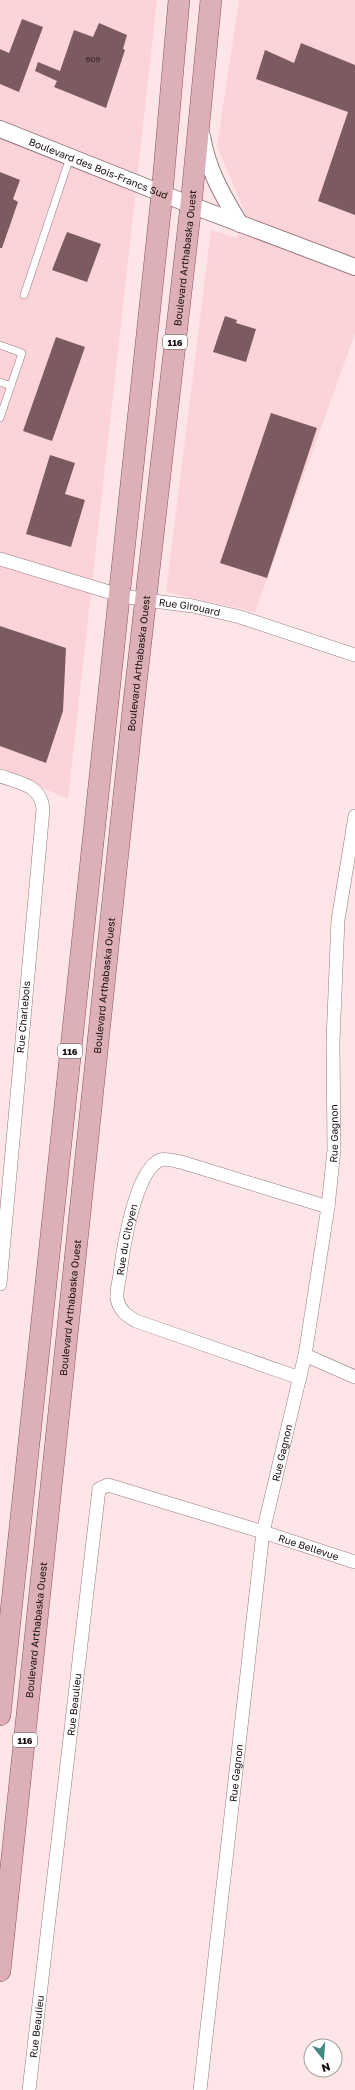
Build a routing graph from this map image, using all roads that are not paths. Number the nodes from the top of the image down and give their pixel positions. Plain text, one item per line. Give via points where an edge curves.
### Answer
1 (179, 0) edge
2 (211, 0) edge
3 (199, 119) junction
4 (0, 129) edge
5 (70, 157) junction
6 (162, 194) junction
7 (191, 205) junction
8 (240, 224) junction
9 (355, 267) edge
10 (24, 295) dead end
11 (0, 345) edge
12 (0, 382) edge
13 (11, 386) junction
14 (0, 418) edge
15 (0, 559) edge
16 (119, 595) junction
17 (146, 600) junction
18 (355, 655) edge
19 (0, 776) edge
20 (355, 816) edge
21 (353, 830) edge
22 (5, 1149) edge
23 (328, 1207) junction
24 (0, 1284) edge
25 (305, 1355) junction
26 (355, 1377) edge
27 (300, 1378) junction
28 (263, 1532) junction
29 (355, 1562) edge
30 (0, 1715) edge
31 (0, 1971) edge
32 (29, 2090) edge
33 (200, 2090) edge

1 - 6 main road, 116
2 - 3 main road, Boulevard Arthabaska Ouest / 116
3 - 7 main road, Boulevard Arthabaska Ouest / 116
3 - 8 street via 209,166
4 - 5 street, Boulevard des Bois-Francs Sud
5 - 6 street, Boulevard des Bois-Francs Sud
5 - 10 lane
6 - 7 street, Boulevard des Bois-Francs Sud
6 - 16 main road, 116
7 - 8 street, Boulevard des Bois-Francs Sud
7 - 17 main road, Boulevard Arthabaska Ouest / 116
8 - 9 street, Boulevard des Bois-Francs Sud
11 - 13 lane via 22,353
12 - 13 lane
13 - 14 lane
15 - 16 street, Rue Girouard
16 - 17 street, Rue Girouard
16 - 30 main road, 116
17 - 18 street, Rue Girouard via 240,616
17 - 31 main road, Boulevard Arthabaska Ouest / 116
19 - 22 street, Rue Charlebois via 37,791 43,809
20 - 21 street, Rue Gagnon
21 - 23 street, Rue Gagnon via 338,920 333,1042 334,1150
22 - 24 street, Rue Charlebois
23 - 25 street, Rue Gagnon
23 - 27 street, Rue du Citoyen via 181,1162 160,1160 151,1168 144,1180 125,1234 117,1298 122,1312 136,1321
25 - 26 street
25 - 27 street, Rue Gagnon
27 - 28 street, Rue Gagnon
28 - 29 street, Rue Bellevue
28 - 32 street, Rue Beaulieu via 108,1485 99,1489
28 - 33 street, Rue Gagnon

